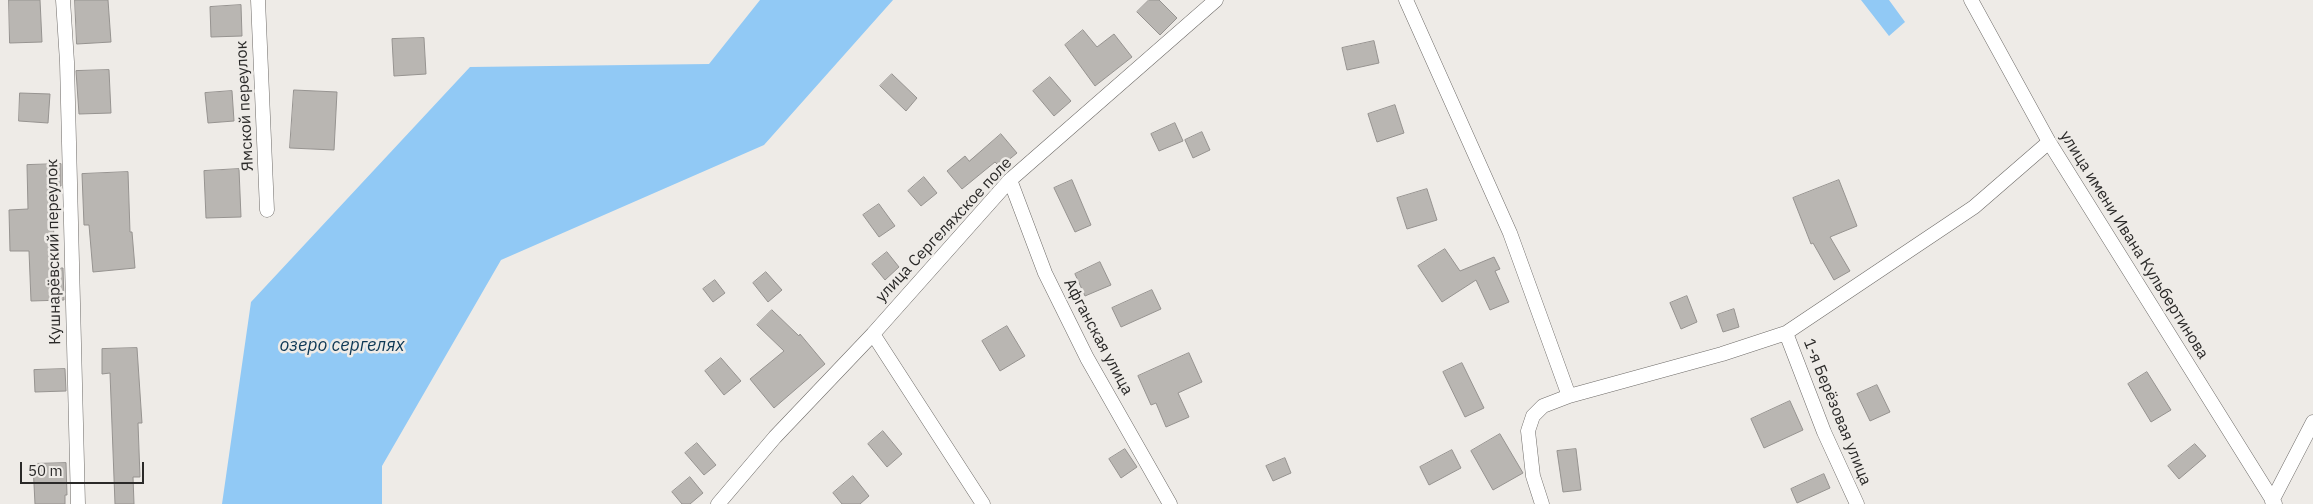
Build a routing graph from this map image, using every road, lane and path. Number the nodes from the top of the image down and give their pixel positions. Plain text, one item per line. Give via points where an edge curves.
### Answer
1 (64, 0) edge
2 (258, 0) edge
3 (1216, 0) edge
4 (1406, 0) edge
5 (1971, 0) edge
6 (2049, 142) junction
7 (1010, 180) junction
8 (267, 210) dead end
9 (1786, 332) junction
10 (873, 334) junction
11 (1569, 396) junction
12 (2313, 422) edge
13 (2274, 502) edge
14 (78, 504) edge
15 (718, 504) edge
16 (983, 504) edge
17 (1170, 504) edge
18 (1542, 504) edge
19 (1857, 504) edge

1 - 14 street, Кушнарёвский переулок
2 - 8 street, Ямской переулок
3 - 7 street, улица Сергеляхское поле
4 - 11 street via 1510,233
5 - 6 street, улица имени Ивана Кульбертинова
6 - 9 street via 1974,207
6 - 13 street, улица имени Ивана Кульбертинова
7 - 10 street, улица Сергеляхское поле
7 - 17 street, Афганская улица via 1050,282 1087,358
9 - 11 street via 1722,354
9 - 19 street, 1-я Берёзовая улица via 1824,432
10 - 15 street, улица Сергеляхское поле via 775,437
10 - 16 street
11 - 18 street via 1543,406 1533,416 1528,431 1533,476
12 - 13 street

